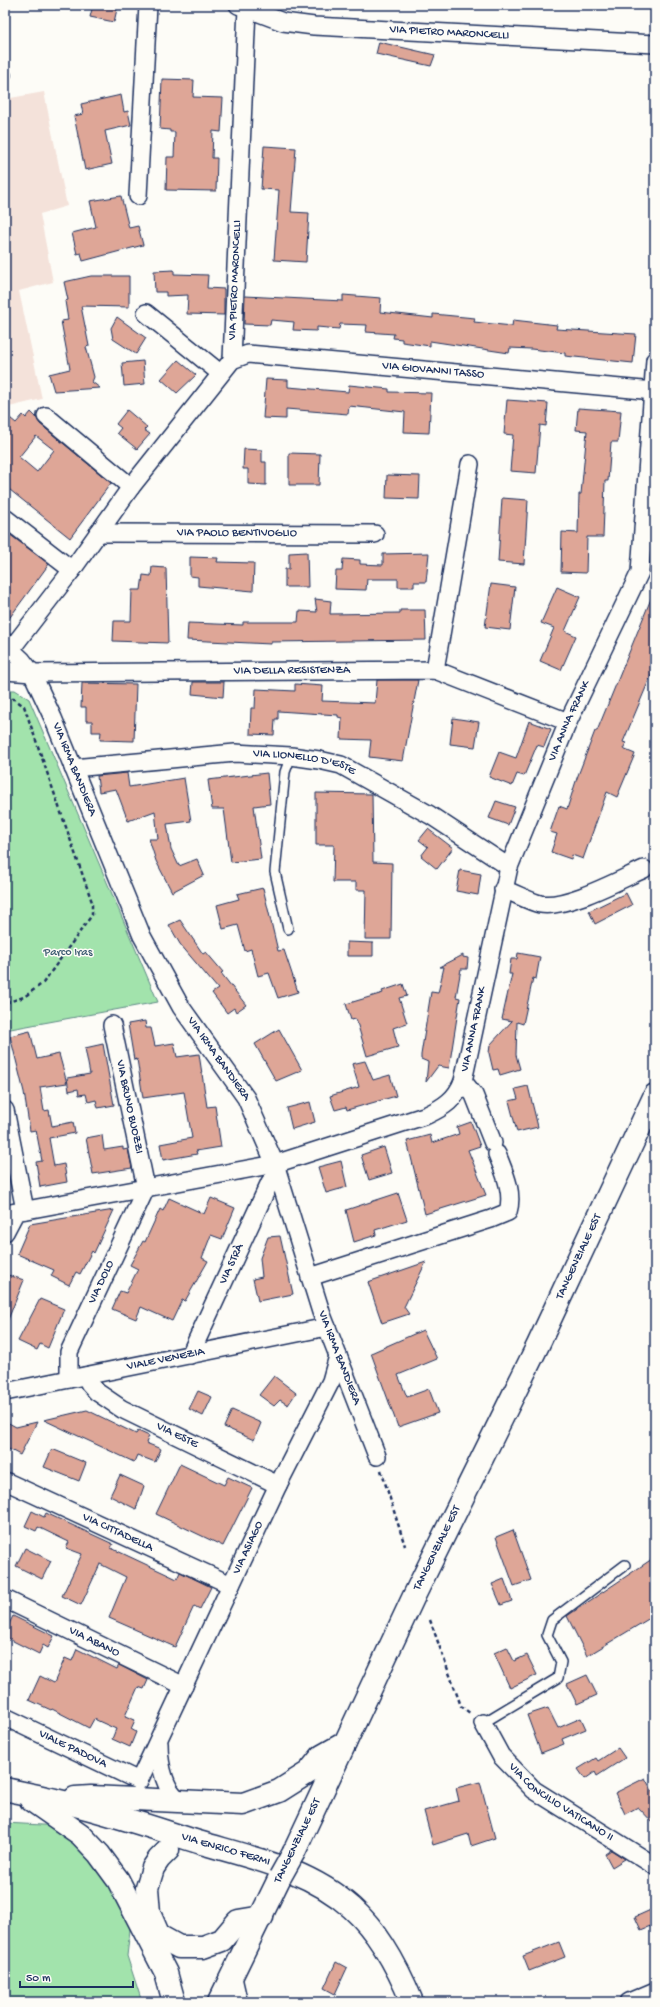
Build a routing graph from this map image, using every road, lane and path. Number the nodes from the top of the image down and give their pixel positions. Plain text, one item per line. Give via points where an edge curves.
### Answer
1 (148, 5) edge
2 (243, 7) edge
3 (655, 44) edge
4 (138, 196) dead end
5 (146, 313) dead end
6 (232, 360) junction
7 (655, 360) edge
8 (220, 373) junction
9 (654, 391) junction
10 (46, 416) dead end
11 (470, 464) dead end
12 (131, 487) junction
13 (5, 518) edge
14 (98, 533) junction
15 (376, 534) dead end
16 (72, 570) junction
17 (7, 650) edge
18 (435, 670) junction
19 (5, 671) edge
20 (32, 673) junction
21 (5, 698) edge
22 (568, 722) junction
23 (291, 756) junction
24 (73, 768) junction
25 (509, 867) junction
26 (644, 869) dead end
27 (503, 889) junction
28 (288, 929) dead end
29 (5, 1003) edge
30 (112, 1025) dead end
31 (463, 1081) junction
32 (655, 1095) edge
33 (5, 1110) edge
34 (276, 1170) junction
35 (146, 1188) junction
36 (15, 1212) edge
37 (5, 1232) edge
38 (310, 1276) junction
39 (327, 1327) junction
40 (190, 1355) junction
41 (338, 1356) junction
42 (86, 1376) junction
43 (69, 1379) junction
44 (5, 1392) edge
45 (377, 1456) joint
46 (5, 1481) edge
47 (278, 1485) junction
48 (405, 1546) dead end
49 (625, 1565) dead end
50 (231, 1585) junction
51 (5, 1599) edge
52 (430, 1620) dead end
53 (184, 1686) junction
54 (5, 1717) edge
55 (483, 1723) junction
56 (159, 1740) junction
57 (345, 1743) junction
58 (140, 1781) joint
59 (12, 1791) edge
60 (56, 1800) junction
61 (188, 1802) junction
62 (196, 1841) junction
63 (168, 1850) junction
64 (655, 1866) edge
65 (262, 1917) junction
66 (138, 1919) junction
67 (231, 1980) junction
68 (655, 1991) edge
69 (174, 2002) edge
70 (219, 2002) edge
71 (236, 2002) edge
72 (412, 2002) edge
73 (629, 2002) edge

1 - 4 street
2 - 3 street, VIA PIETRO MARONCELLI via 283,22 314,26
2 - 6 street, VIA PIETRO MARONCELLI
5 - 8 street
6 - 8 street
6 - 9 street, VIA GIOVANNI TASSO via 248,354
7 - 9 street, VIA ANNA FRANK
8 - 12 street
9 - 22 street, VIA ANNA FRANK via 640,572
10 - 12 street
11 - 18 street
12 - 14 street
13 - 16 street
14 - 15 street, VIA PAOLO BENTIVOGLIO
14 - 16 street
16 - 17 street
17 - 20 street, VIA IRMA BANDIERA
18 - 20 street, VIA DELLA RESISTENZA
18 - 22 street, VIA DELLA RESISTENZA
19 - 20 street, VIA DELLA RESISTENZA
20 - 24 street, VIA IRMA BANDIERA
21 - 29 path via 14,699 24,706 92,902 92,915 43,983 24,997
22 - 25 street, VIA ANNA FRANK
23 - 24 street, VIA LIONELLO D'ESTE via 235,753
23 - 25 street, VIA LIONELLO D'ESTE via 341,765 430,815
23 - 28 lane via 285,772 274,872
24 - 34 street, VIA IRMA BANDIERA via 142,936 181,1007 246,1098
25 - 27 street, VIA ANNA FRANK
26 - 27 street via 576,899 560,903 541,904
27 - 31 street, VIA ANNA FRANK
30 - 35 street, VIA BRUNO BUOZZI
31 - 34 street, VIA ANNA FRANK via 459,1091 442,1108
31 - 38 street, VIA ANNA FRANK via 474,1095 508,1183 508,1212
32 - 57 street, TANGENZIALE EST via 538,1345 414,1596
33 - 36 street
34 - 35 street
34 - 38 street, VIA IRMA BANDIERA
34 - 40 street, VIA STRÀ
35 - 36 street
35 - 43 street, VIA DOLO via 69,1352
36 - 37 street
38 - 39 street, VIA IRMA BANDIERA
39 - 40 street, VIALE VENEZIA
39 - 41 street, VIA IRMA BANDIERA
40 - 42 street, VIALE VENEZIA
41 - 45 street, VIA IRMA BANDIERA
41 - 47 street, VIA ASIAGO via 330,1381
42 - 43 street, VIALE VENEZIA
42 - 47 street, VIA ESTE via 97,1392 122,1409
43 - 44 street, VIALE VENEZIA
45 - 48 path
46 - 50 street, VIA CITTADELLA
47 - 50 street, VIA ASIAGO
49 - 55 lane via 552,1620 547,1635 561,1662 558,1678
50 - 53 street, VIA ASIAGO
51 - 53 street, VIA ABANO
52 - 55 path via 461,1706
53 - 56 street, VIA ASIAGO
54 - 58 street, VIALE PADOVA
55 - 64 street, VIA CONCILIO VATICANO II via 501,1756 534,1790
56 - 58 street, VIA ASIAGO
56 - 61 street, VIA ASIAGO via 159,1762 164,1778 182,1801
57 - 61 street via 322,1756 309,1772 279,1791 243,1804
57 - 65 street, TANGENZIALE EST, bridge
59 - 60 street, VIA ENRICO FERMI
59 - 66 street via 54,1814 80,1834 118,1880
60 - 61 street via 91,1797
60 - 62 street, VIA ENRICO FERMI
62 - 63 street
62 - 72 street, VIA ENRICO FERMI via 280,1866 329,1890 352,1908 373,1931 388,1954
63 - 65 street via 153,1868 147,1888 149,1913 159,1936 179,1947 203,1947 222,1940 238,1921
63 - 66 street via 147,1869 140,1881 136,1898
65 - 67 street, TANGENZIALE EST
66 - 69 street via 166,1973
67 - 70 street, TANGENZIALE EST
67 - 71 street
68 - 73 street

